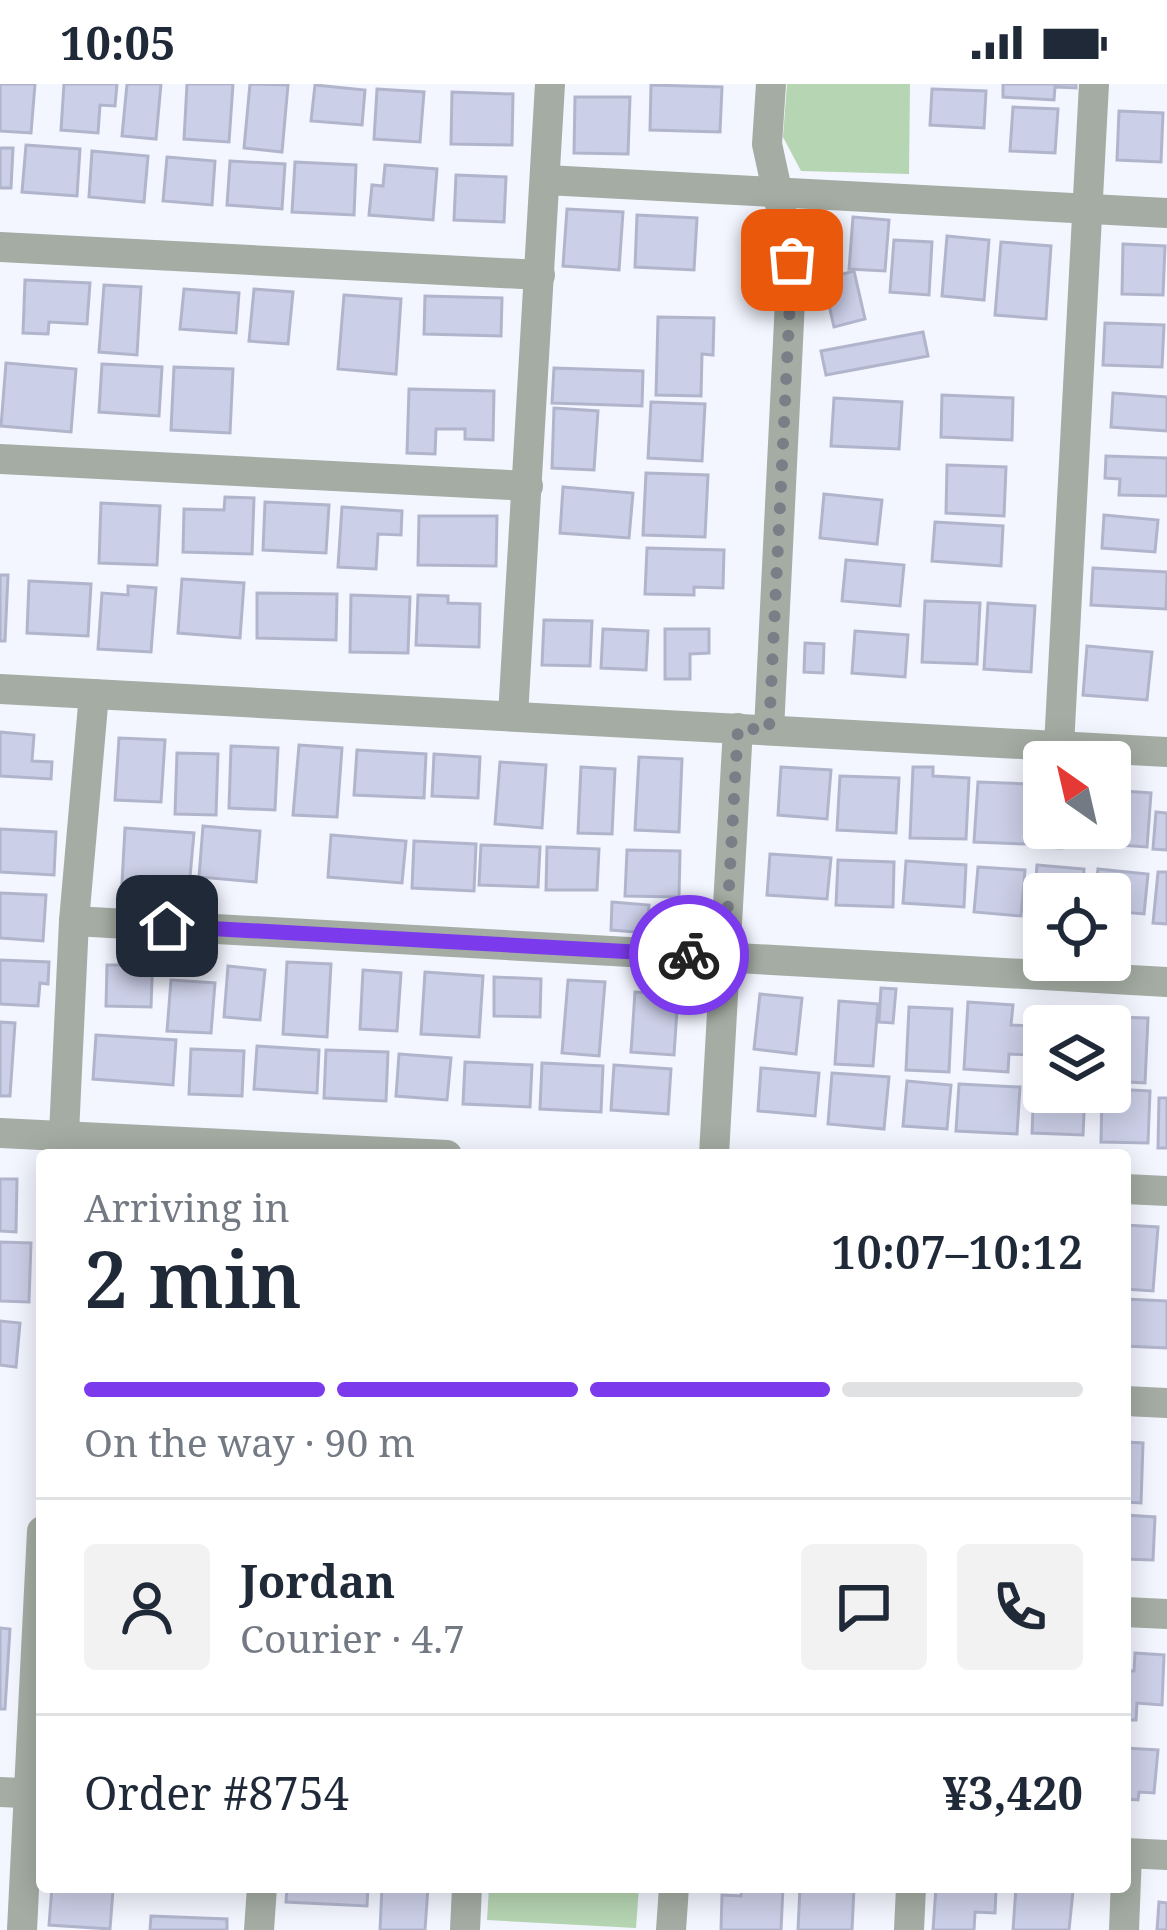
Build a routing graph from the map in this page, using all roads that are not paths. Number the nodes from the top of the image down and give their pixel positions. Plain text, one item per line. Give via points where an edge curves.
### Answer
1 (550, 84) edge
2 (771, 84) edge
3 (1094, 84) edge
4 (546, 181) junction
5 (778, 191) junction
6 (1086, 208) junction
7 (1167, 213) edge
8 (0, 247) edge
9 (540, 275) junction
10 (0, 459) edge
11 (528, 485) junction
12 (0, 688) edge
13 (94, 694) junction
14 (513, 716) junction
15 (753, 729) junction
16 (1059, 741) edge
17 (1023, 744) edge
18 (1131, 750) edge
19 (1167, 752) edge
20 (74, 921) junction
21 (725, 957) junction
22 (1167, 982) edge
23 (0, 1133) edge
24 (63, 1145) edge
25 (217, 1149) edge
26 (714, 1149) edge
27 (1131, 1189) edge
28 (1167, 1191) edge
29 (1131, 1401) edge
30 (1167, 1403) edge
31 (1131, 1612) edge
32 (1167, 1614) edge
33 (0, 1792) edge
34 (36, 1794) edge
35 (36, 1803) edge
36 (1131, 1853) edge
37 (1167, 1856) edge
38 (262, 1893) edge
39 (467, 1893) edge
40 (674, 1893) edge
41 (911, 1893) edge
42 (1125, 1893) edge
43 (22, 1930) edge
44 (259, 1930) edge
45 (465, 1930) edge
46 (671, 1930) edge
47 (909, 1930) edge
48 (1124, 1930) edge

1 - 4 street
2 - 5 street via 767,144
3 - 6 street
4 - 5 street
4 - 9 street
5 - 6 street
5 - 15 street via 792,260
6 - 7 street
6 - 16 street
8 - 9 street
9 - 11 street
10 - 11 street
11 - 14 street
12 - 13 street
13 - 14 street
13 - 20 street
14 - 15 street
15 - 17 street
15 - 21 street
18 - 19 street
20 - 21 street
20 - 24 street
21 - 22 street
21 - 26 street
23 - 24 street
24 - 25 street
27 - 28 street
29 - 30 street
31 - 32 street
33 - 34 street
35 - 43 street
36 - 37 street
38 - 44 street
39 - 45 street
40 - 46 street
41 - 47 street
42 - 48 street

